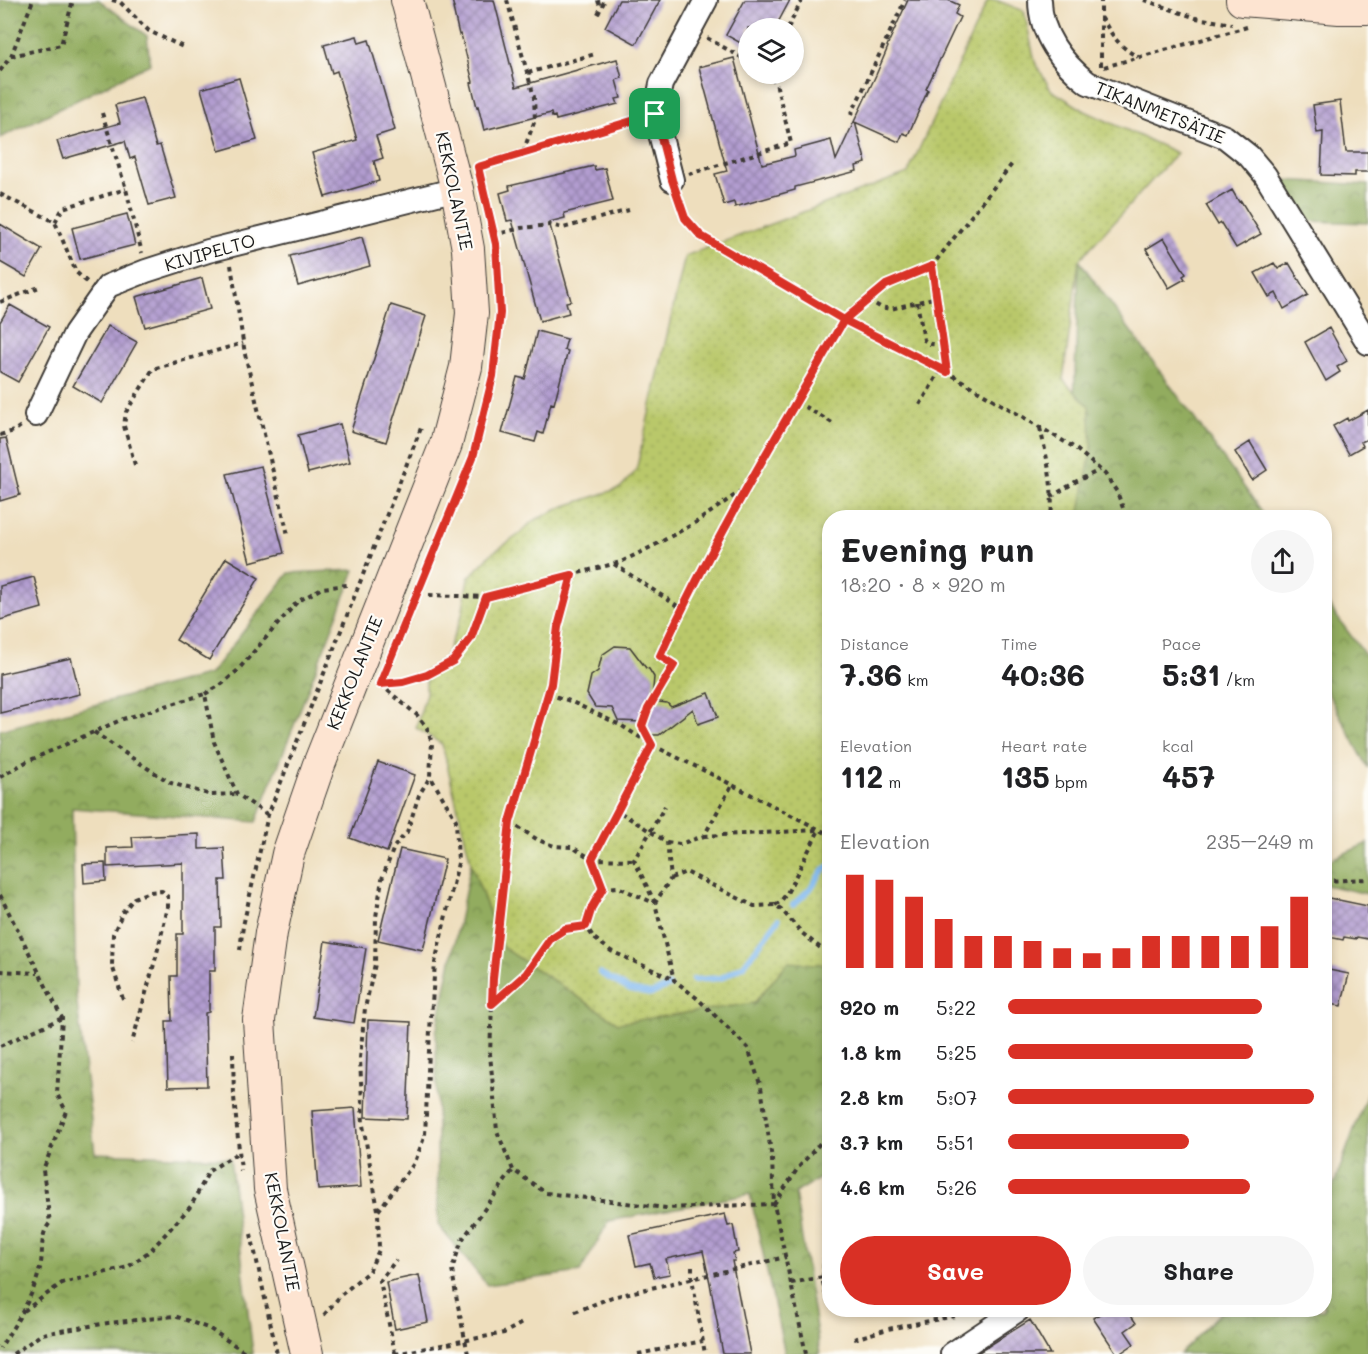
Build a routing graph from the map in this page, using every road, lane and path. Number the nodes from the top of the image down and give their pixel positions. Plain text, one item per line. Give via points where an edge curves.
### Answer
1 (33, 0) edge
2 (73, 0) edge
3 (112, 0) edge
4 (407, 0) edge
5 (507, 0) edge
6 (598, 0) edge
7 (605, 0) edge
8 (706, 0) edge
9 (802, 0) edge
10 (905, 0) edge
11 (1040, 0) edge
12 (1144, 0) edge
13 (1101, 1) edge
14 (1368, 8) edge
15 (601, 9) junction
16 (598, 14) dead end
17 (1101, 16) junction
18 (1246, 17) edge
19 (793, 18) edge
20 (691, 29) junction
21 (183, 47) dead end
22 (595, 54) dead end
23 (11, 56) junction
24 (738, 56) edge
25 (1138, 57) junction
26 (0, 71) edge
27 (528, 73) junction
28 (776, 84) edge
29 (102, 113) dead end
30 (655, 114) junction
31 (851, 115) dead end
32 (523, 153) junction
33 (475, 157) dead end
34 (1012, 164) dead end
35 (478, 167) junction
36 (672, 180) junction
37 (469, 184) junction
38 (126, 189) junction
39 (0, 194) edge
40 (629, 210) dead end
41 (55, 222) junction
42 (496, 244) dead end
43 (228, 246) junction
44 (932, 266) junction
45 (146, 271) junction
46 (42, 286) dead end
47 (101, 295) junction
48 (937, 297) junction
49 (868, 300) junction
50 (0, 302) edge
51 (917, 302) junction
52 (844, 320) junction
53 (243, 343) junction
54 (1368, 343) edge
55 (944, 345) junction
56 (495, 355) dead end
57 (941, 369) junction
58 (947, 372) junction
59 (797, 402) junction
60 (920, 405) dead end
61 (36, 415) dead end
62 (834, 424) dead end
63 (1040, 427) junction
64 (135, 465) dead end
65 (1100, 470) junction
66 (748, 486) junction
67 (1051, 497) junction
68 (1051, 510) edge
69 (1123, 510) edge
70 (288, 535) dead end
71 (614, 564) junction
72 (572, 575) junction
73 (347, 585) dead end
74 (429, 595) dead end
75 (486, 597) junction
76 (682, 609) junction
77 (407, 619) dead end
78 (384, 674) dead end
79 (380, 684) junction
80 (205, 694) junction
81 (376, 694) dead end
82 (548, 694) junction
83 (93, 732) junction
84 (652, 745) junction
85 (430, 776) junction
86 (0, 777) edge
87 (732, 785) junction
88 (237, 794) junction
89 (665, 806) dead end
90 (618, 811) junction
91 (268, 815) dead end
92 (510, 822) junction
93 (650, 830) junction
94 (820, 830) junction
95 (704, 836) junction
96 (667, 842) junction
97 (592, 859) junction
98 (634, 860) junction
99 (671, 878) junction
100 (1368, 879) edge
101 (1332, 881) edge
102 (603, 888) junction
103 (0, 895) edge
104 (655, 903) junction
105 (775, 904) junction
106 (586, 926) junction
107 (822, 949) edge
108 (0, 971) edge
109 (39, 973) junction
110 (674, 980) junction
111 (123, 999) dead end
112 (492, 1004) junction
113 (62, 1018) junction
114 (132, 1043) dead end
115 (0, 1046) edge
116 (822, 1141) edge
117 (239, 1152) dead end
118 (513, 1170) junction
119 (774, 1203) junction
120 (378, 1211) junction
121 (786, 1257) junction
122 (396, 1260) dead end
123 (692, 1266) dead end
124 (822, 1277) edge
125 (692, 1278) junction
126 (791, 1283) junction
127 (321, 1304) dead end
128 (22, 1312) junction
129 (575, 1312) dead end
130 (324, 1315) junction
131 (955, 1317) edge
132 (1008, 1317) edge
133 (524, 1322) dead end
134 (326, 1325) dead end
135 (466, 1340) junction
136 (854, 1340) dead end
137 (703, 1341) junction
138 (0, 1348) edge
139 (12, 1354) edge
140 (248, 1354) edge
141 (307, 1354) edge
142 (395, 1354) edge
143 (468, 1354) edge
144 (639, 1354) edge
145 (705, 1354) edge
146 (806, 1354) edge
147 (952, 1354) edge

1 - 23 path
2 - 23 path via 61,45
3 - 21 path via 120,2 149,32
4 - 37 street, KEKKOLANTIE
5 - 27 path
6 - 15 path
7 - 15 path
8 - 20 street
9 - 19 path
10 - 31 path
11 - 54 street, TIKANMETSÄTIE via 1048,36 1060,57 1088,83 1225,137 1249,156 1266,175
12 - 18 path via 1196,18 1230,24
13 - 17 path
14 - 18 street
15 - 16 path
17 - 25 path via 1116,41
17 - 25 path via 1101,68
18 - 25 path
20 - 24 path
20 - 30 street via 661,84
22 - 27 path
23 - 26 path
27 - 32 path via 535,120
28 - 36 path via 791,143
29 - 38 path
30 - 32 path
30 - 36 street
32 - 35 path
33 - 35 path
34 - 44 path
35 - 37 path
36 - 52 path via 685,218 701,236
37 - 43 street, KIVIPELTO
37 - 141 street, KEKKOLANTIE via 472,313 466,367 446,444 318,767 288,854 271,933 259,1020 270,1189
38 - 41 path via 63,208
38 - 45 path
39 - 41 path
40 - 42 path via 563,228 520,228 494,235
41 - 47 path via 76,272
43 - 45 street, KIVIPELTO
43 - 53 path
44 - 48 path
44 - 49 path via 886,285
45 - 47 street, KIVIPELTO via 108,286
46 - 50 path
47 - 61 street, KIVIPELTO via 75,333
48 - 51 path
48 - 55 path
49 - 51 path via 891,309
49 - 52 path
51 - 55 path via 924,340
52 - 57 path
52 - 59 path
53 - 64 path via 153,369 126,412 124,426
53 - 70 path
55 - 58 path
56 - 77 path via 473,457
57 - 58 path
57 - 60 path
58 - 63 path
59 - 62 path
59 - 66 path
63 - 65 path via 1075,448
63 - 67 path via 1048,457
65 - 67 path
65 - 69 path via 1117,492
66 - 71 path via 695,523
66 - 76 path
67 - 68 path
71 - 72 path
71 - 76 path
72 - 75 path
72 - 82 path via 558,627
73 - 80 path via 322,588 297,602 237,670
74 - 75 path
75 - 79 path via 471,638 453,661 427,675
76 - 84 path via 660,656 674,665 642,726
78 - 79 path
79 - 81 path
79 - 85 path via 427,728 432,743
80 - 83 path
80 - 88 path via 214,742
82 - 84 path via 622,726
82 - 92 path
83 - 86 path
83 - 88 path via 171,783 212,795
84 - 87 path
84 - 90 path
85 - 120 path via 382,879 375,963 365,1008 360,1058 363,1125
85 - 120 path via 456,820 458,863 435,963 425,1135 415,1162
87 - 94 path
87 - 95 path
88 - 91 path
89 - 93 path
90 - 93 path
90 - 97 path
92 - 97 path via 538,840 572,847
92 - 112 path
93 - 96 path
93 - 98 path
94 - 95 path
94 - 105 path via 787,893
95 - 96 path via 680,844
96 - 99 path
97 - 98 path
97 - 102 path
98 - 104 path
99 - 104 path
99 - 105 path via 686,872 754,906
100 - 101 path
102 - 104 path via 618,887
102 - 106 path
103 - 109 path
104 - 110 path
105 - 107 path
106 - 110 path via 611,951
106 - 112 path via 565,929 551,938 526,974
108 - 109 path
109 - 113 path
110 - 119 path via 748,1048 761,1087
111 - 114 path via 112,965 113,934 134,898 162,891 168,897 168,908
112 - 118 path via 490,1054 497,1131
113 - 115 path
113 - 128 path via 57,1094 66,1111 43,1170 50,1223 44,1229 41,1263 32,1294
116 - 119 path
117 - 128 path via 209,1171 191,1206 151,1250 128,1267 62,1283
118 - 119 path via 546,1193 622,1203 666,1208
118 - 135 path via 462,1240 452,1269
119 - 121 path
120 - 130 path via 379,1250 369,1270
121 - 125 path
121 - 126 path
122 - 142 path via 380,1281
123 - 125 path
124 - 126 path
125 - 129 path via 612,1297
125 - 137 path
126 - 146 path
127 - 130 path
128 - 138 path
130 - 134 path
131 - 136 path via 888,1329
132 - 147 street
133 - 135 path via 504,1333
135 - 142 path
135 - 143 path
137 - 144 path
137 - 145 path
139 - 140 path via 42,1334 175,1316 210,1329

